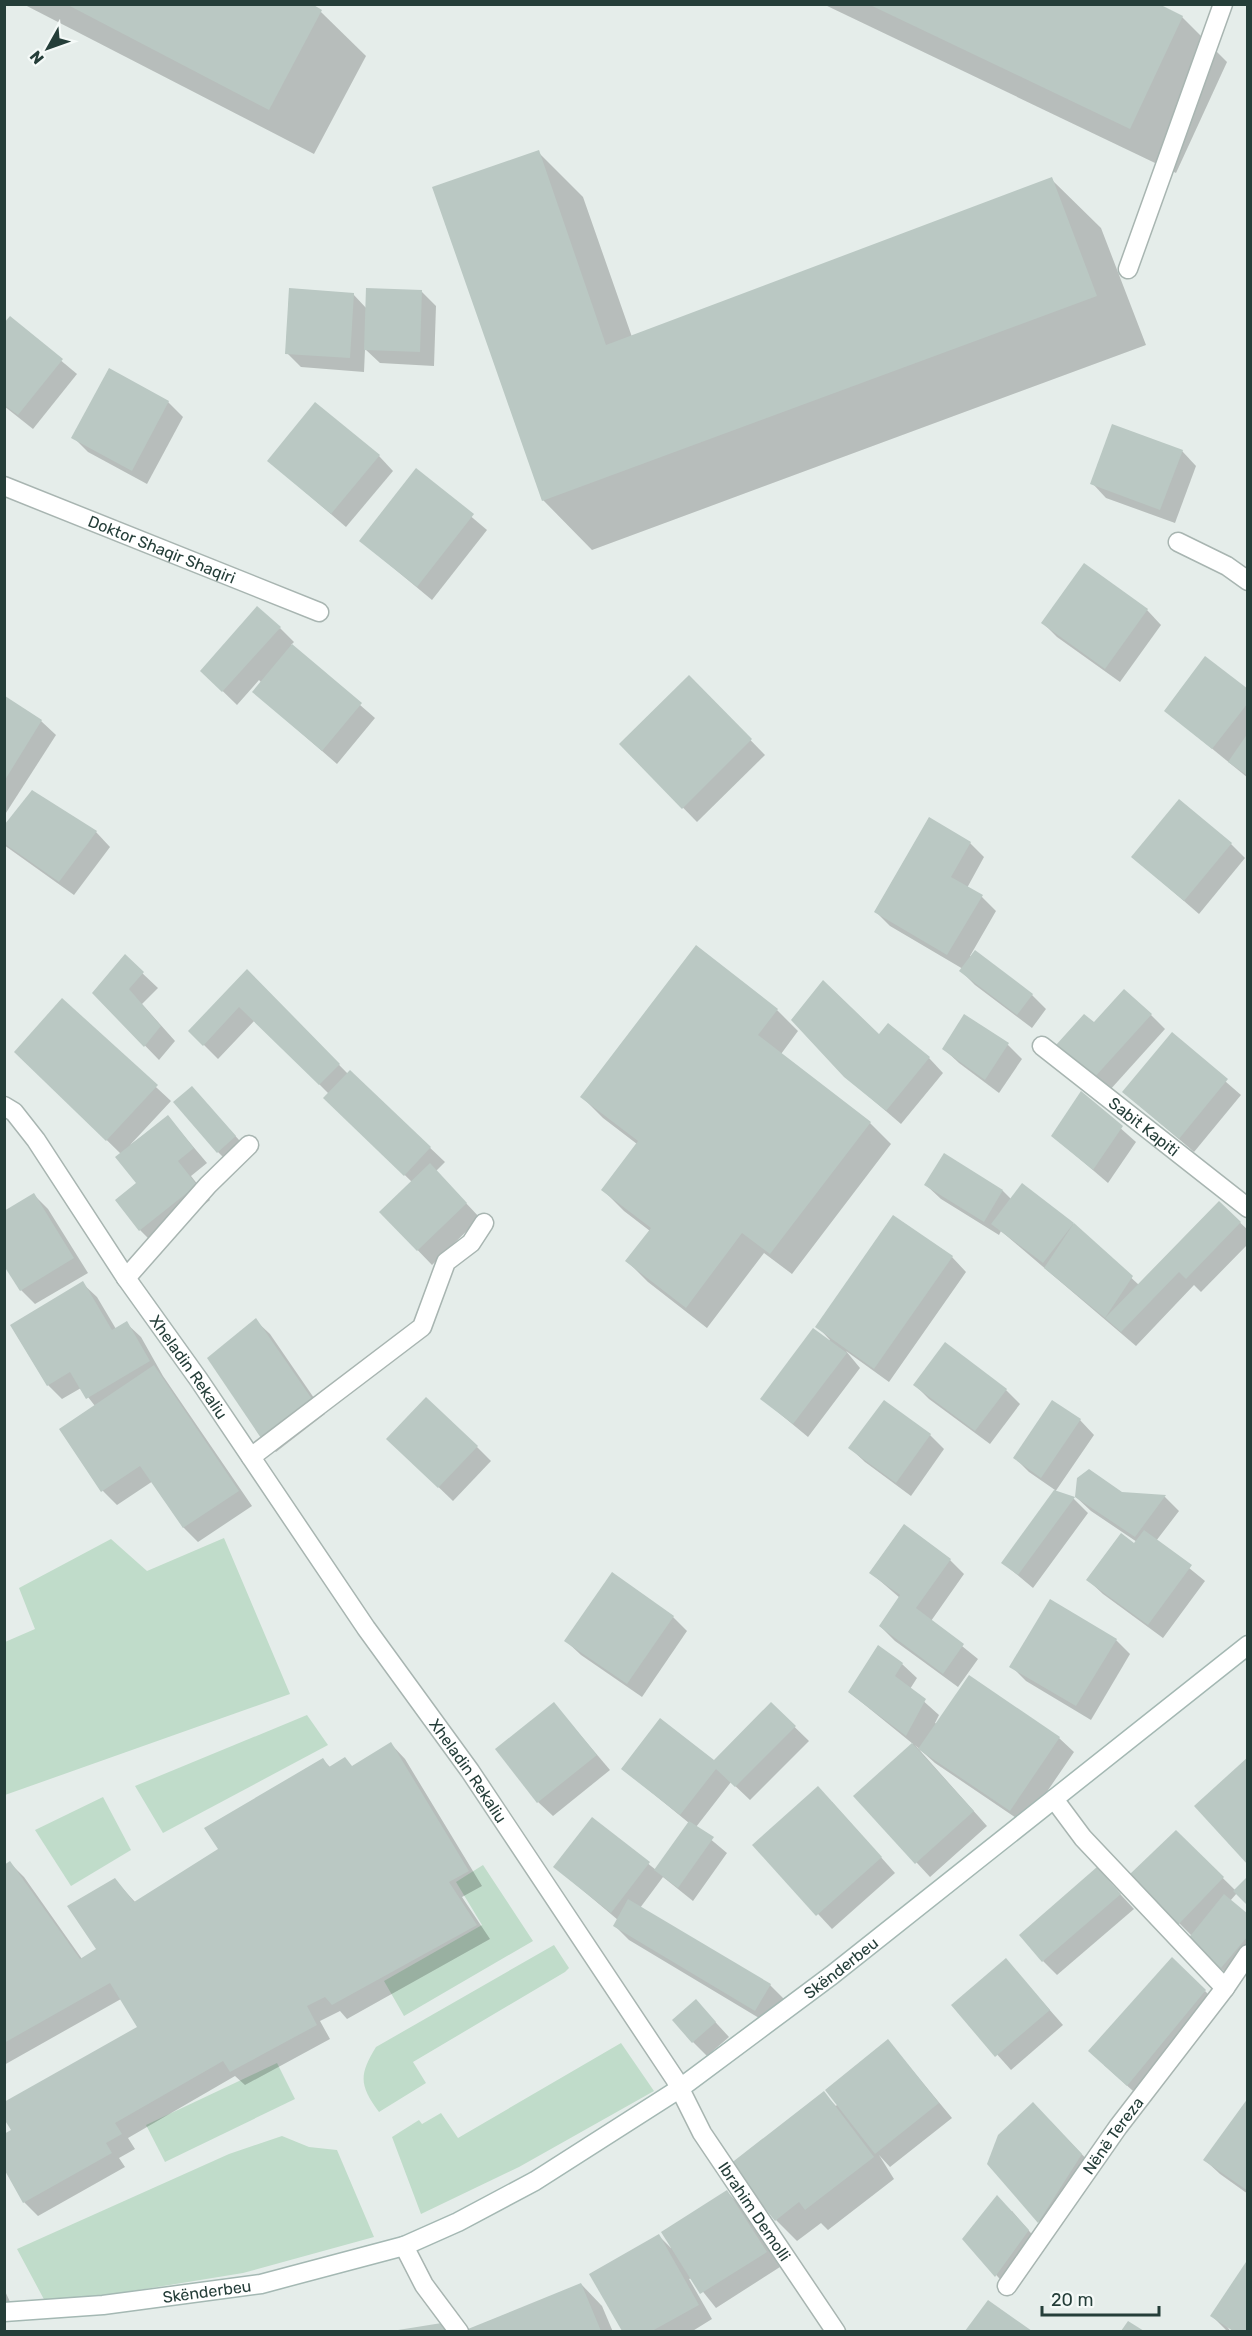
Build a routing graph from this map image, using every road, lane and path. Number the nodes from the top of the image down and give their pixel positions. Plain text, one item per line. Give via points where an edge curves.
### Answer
1 (1223, 4) edge
2 (1128, 269) dead end
3 (4, 486) edge
4 (1178, 542) dead end
5 (1248, 581) edge
6 (319, 612) dead end
7 (1041, 1046) dead end
8 (4, 1106) edge
9 (249, 1144) dead end
10 (1248, 1208) edge
11 (484, 1223) dead end
12 (126, 1278) junction
13 (251, 1457) junction
14 (1248, 1645) edge
15 (1054, 1799) junction
16 (1248, 1954) edge
17 (1226, 1988) junction
18 (679, 2089) junction
19 (404, 2246) junction
20 (1007, 2286) dead end
21 (4, 2312) edge
22 (459, 2331) edge
23 (836, 2331) edge

1 - 2 street
3 - 6 street, Doktor Shaqir Shaqiri
4 - 5 street
7 - 10 street, Sabit Kapiti
8 - 12 street, Xheladin Rekaliu via 14,1112 36,1140
9 - 12 street
11 - 13 street via 471,1243 446,1262 422,1327
12 - 13 street, Xheladin Rekaliu
13 - 18 street, Xheladin Rekaliu via 366,1628 470,1771
14 - 15 street, Skënderbeu
15 - 17 street via 1083,1838
15 - 18 street, Skënderbeu via 832,1975
16 - 17 street, Nënë Tereza
17 - 20 street, Nënë Tereza via 1118,2127
18 - 19 street, Skënderbeu via 535,2181
18 - 23 street, Ibrahim Demolli via 702,2133
19 - 21 street, Skënderbeu via 261,2284 103,2305
19 - 22 street via 423,2285

